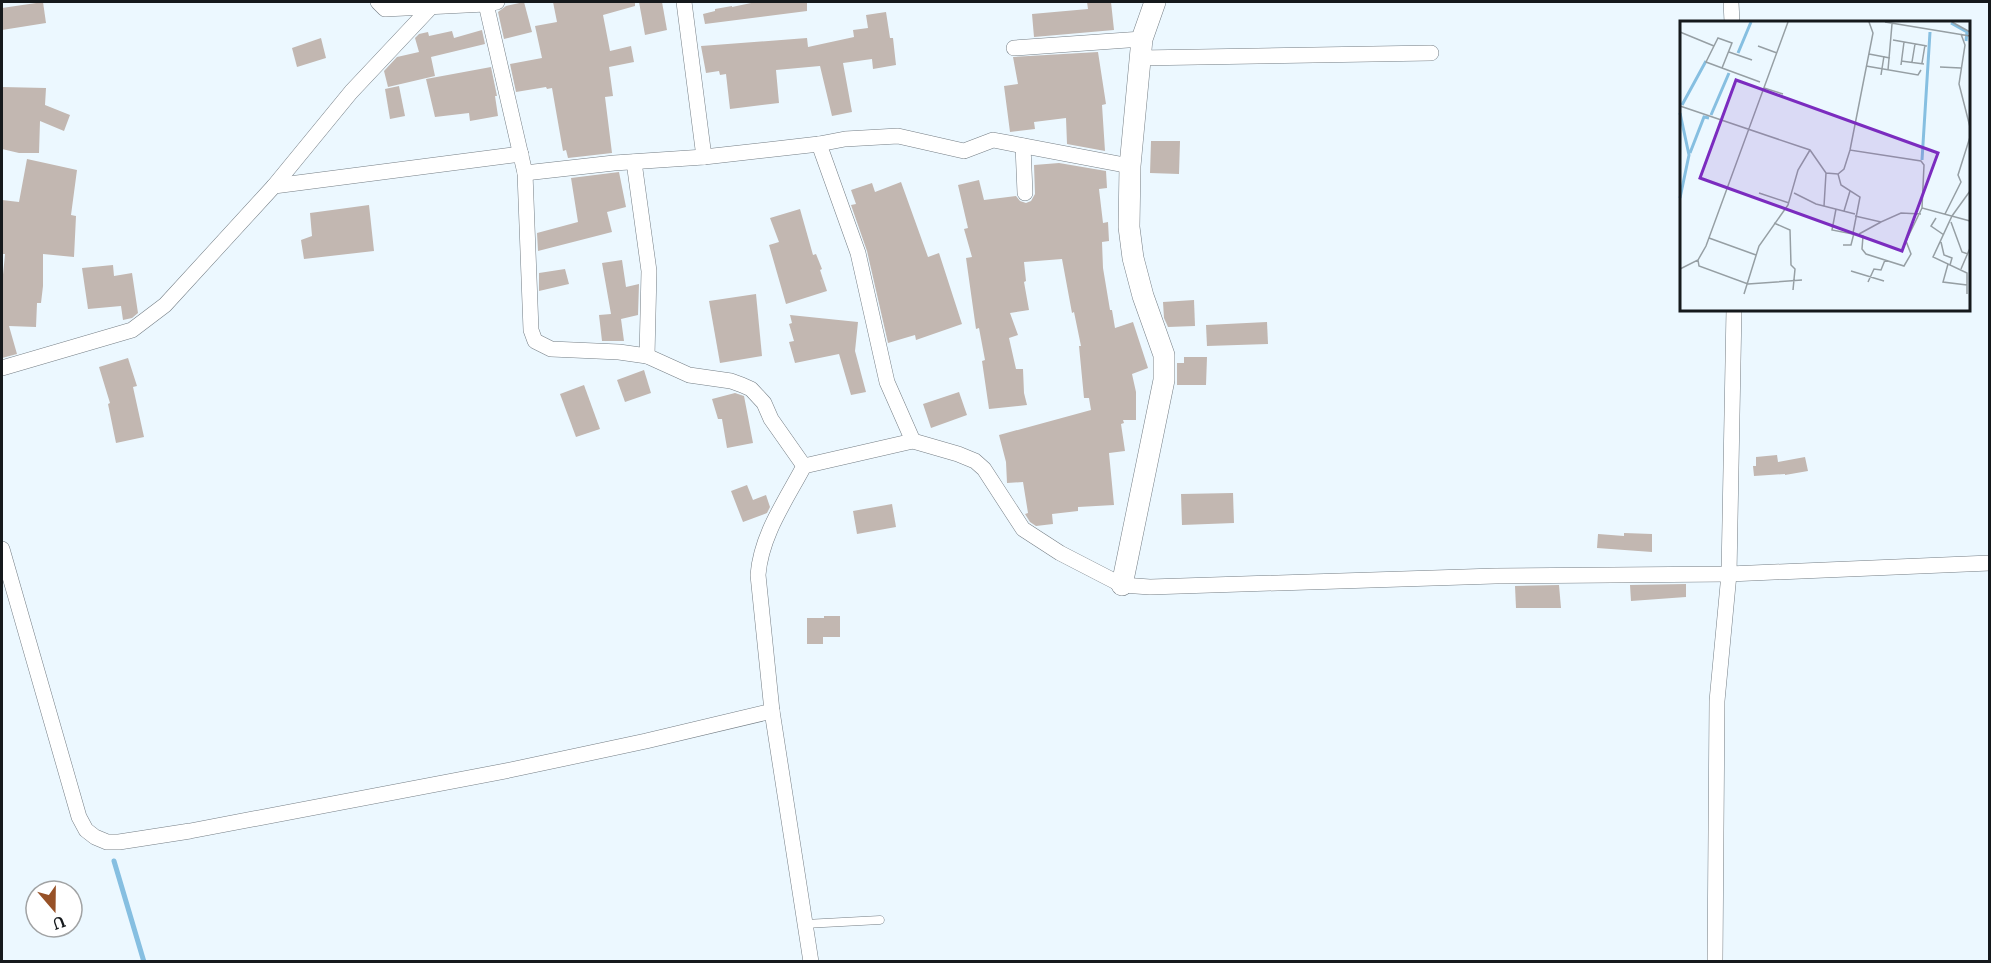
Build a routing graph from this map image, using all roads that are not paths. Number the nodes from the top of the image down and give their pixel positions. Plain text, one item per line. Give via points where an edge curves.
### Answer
1 (378, 2) edge
2 (684, 2) edge
3 (1155, 2) edge
4 (1731, 2) edge
5 (482, 3) edge
6 (430, 8) junction
7 (1732, 21) edge
8 (1014, 48) dead end
9 (1141, 48) junction
10 (1431, 53) dead end
11 (819, 144) junction
12 (1023, 146) junction
13 (521, 154) junction
14 (704, 157) junction
15 (634, 162) junction
16 (1130, 165) junction
17 (525, 173) junction
18 (274, 186) junction
19 (1024, 192) dead end
20 (1734, 310) edge
21 (647, 356) junction
22 (2, 368) edge
23 (913, 441) junction
24 (804, 466) junction
25 (2, 549) edge
26 (1989, 563) edge
27 (1730, 574) junction
28 (1122, 585) junction
29 (772, 711) junction
30 (880, 920) dead end
31 (805, 924) junction
32 (811, 962) edge
33 (1715, 962) edge

1 - 6 street via 385,9
2 - 14 street
3 - 9 street
4 - 7 street
5 - 6 street
5 - 13 street
6 - 18 street via 351,92
8 - 9 street
9 - 10 street
9 - 16 street
11 - 12 street via 898,136 964,150 993,140
11 - 14 street
11 - 23 street via 858,253 887,382
12 - 16 street
12 - 19 street
13 - 17 street
13 - 18 street
14 - 15 street
15 - 17 street
15 - 21 street via 649,271
16 - 28 street via 1133,258 1164,355 1164,380
17 - 21 street via 531,330 535,340 551,349
18 - 22 street via 165,305 132,330
20 - 27 street
21 - 24 street via 689,375 731,381 751,389
23 - 24 street
23 - 28 street via 975,461 1023,529
24 - 29 street via 769,532 759,563
25 - 29 street via 79,817 86,830 107,842 190,831 510,770
26 - 27 street
27 - 28 street
27 - 33 street via 1717,701
29 - 31 street
30 - 31 lane
31 - 32 street

